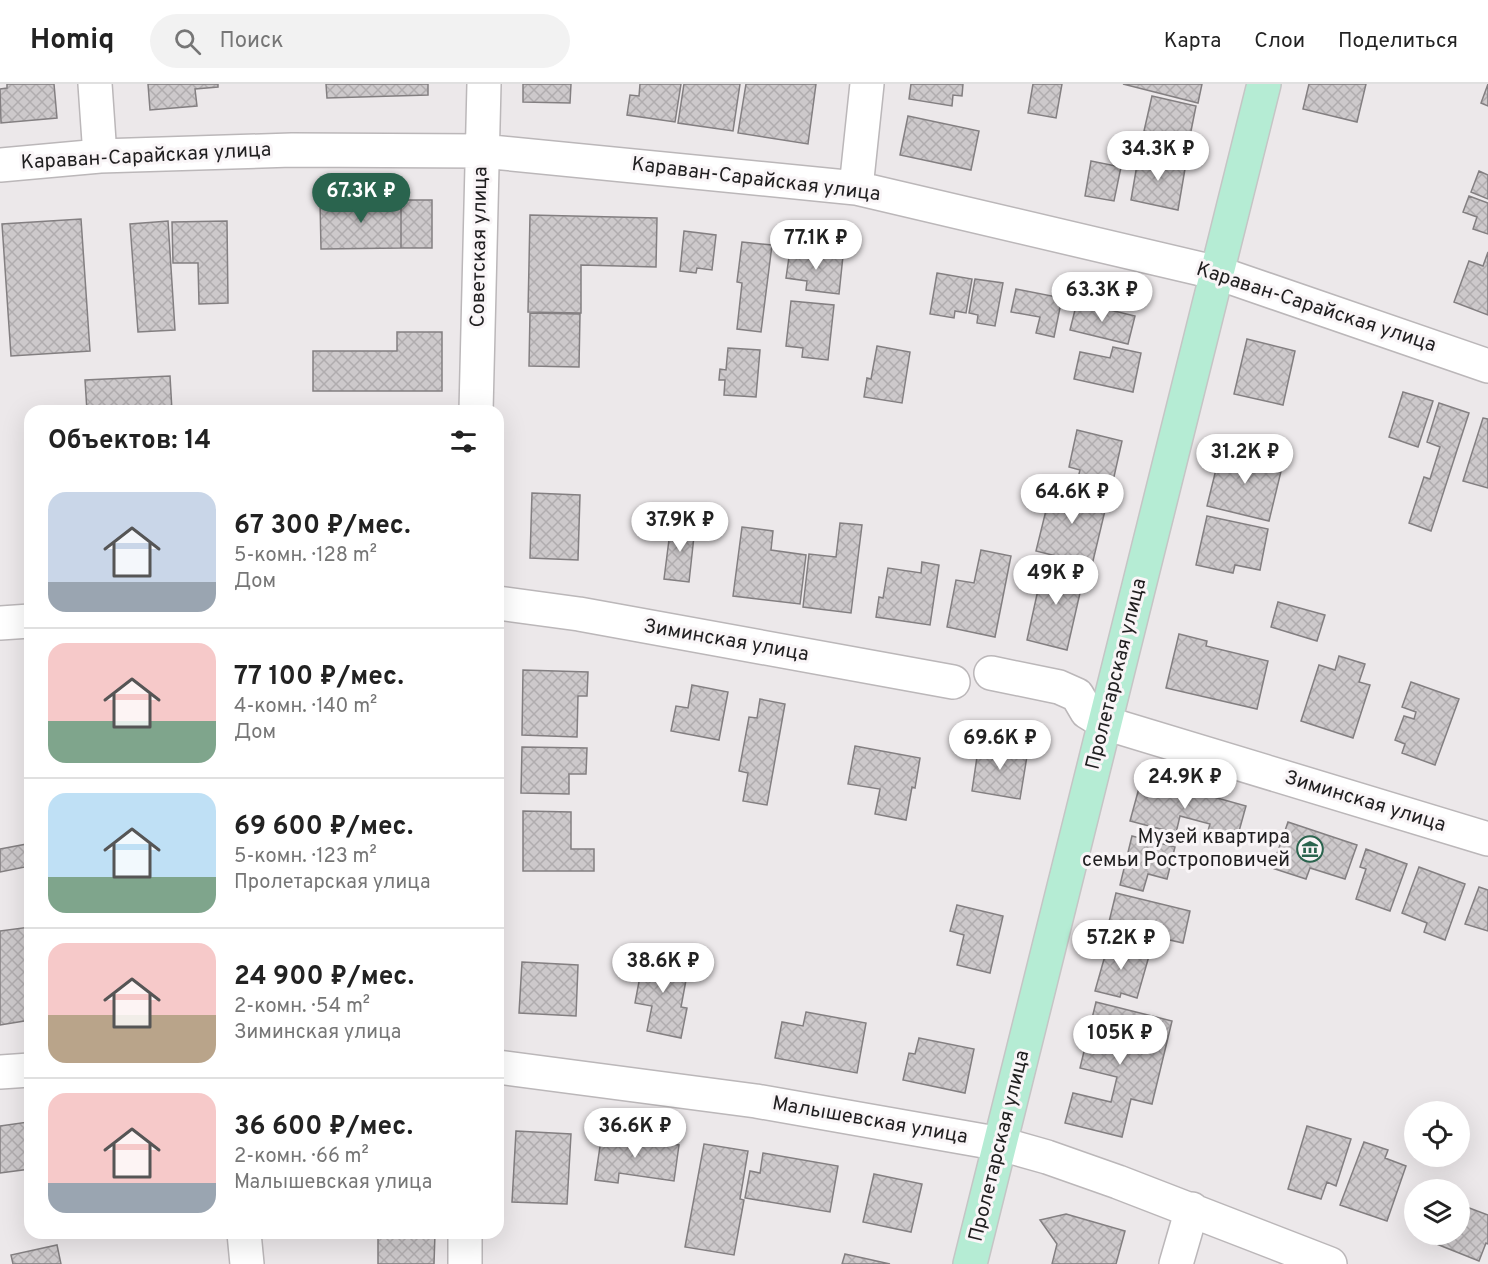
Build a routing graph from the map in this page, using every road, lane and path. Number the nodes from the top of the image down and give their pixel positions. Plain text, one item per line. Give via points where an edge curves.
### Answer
1 (95, 84) edge
2 (484, 84) edge
3 (867, 84) edge
4 (1264, 84) edge
5 (482, 151) junction
6 (100, 156) junction
7 (0, 165) edge
8 (856, 188) junction
9 (1218, 273) junction
10 (1488, 366) edge
11 (476, 405) edge
12 (504, 604) edge
13 (24, 621) edge
14 (0, 623) edge
15 (991, 673) dead end
16 (953, 682) dead end
17 (1105, 723) junction
18 (1488, 839) edge
19 (504, 1068) edge
20 (24, 1070) edge
21 (0, 1072) edge
22 (1001, 1144) junction
23 (1192, 1209) junction
24 (245, 1239) edge
25 (465, 1239) edge
26 (247, 1264) edge
27 (465, 1264) edge
28 (970, 1264) edge
29 (1176, 1264) edge
30 (1330, 1264) edge

1 - 6 street
2 - 5 street, Советская улица
3 - 8 street
4 - 9 main road, Пролетарская улица
5 - 6 street, Караван-Сарайская улица via 292,150
5 - 8 street, Караван-Сарайская улица
5 - 11 street, Советская улица
6 - 7 street, Караван-Сарайская улица
8 - 9 street, Караван-Сарайская улица
9 - 10 street, Караван-Сарайская улица
9 - 17 main road, Пролетарская улица
12 - 16 street, Зиминская улица
13 - 14 street
15 - 17 street via 1059,687 1077,695 1087,712
17 - 18 street, Зиминская улица
17 - 22 main road, Пролетарская улица
19 - 22 street, Малышевская улица via 756,1101
20 - 21 street
22 - 23 street, Малышевская улица
22 - 28 main road, Пролетарская улица
23 - 29 street
23 - 30 street, Малышевская улица
24 - 26 street
25 - 27 street

